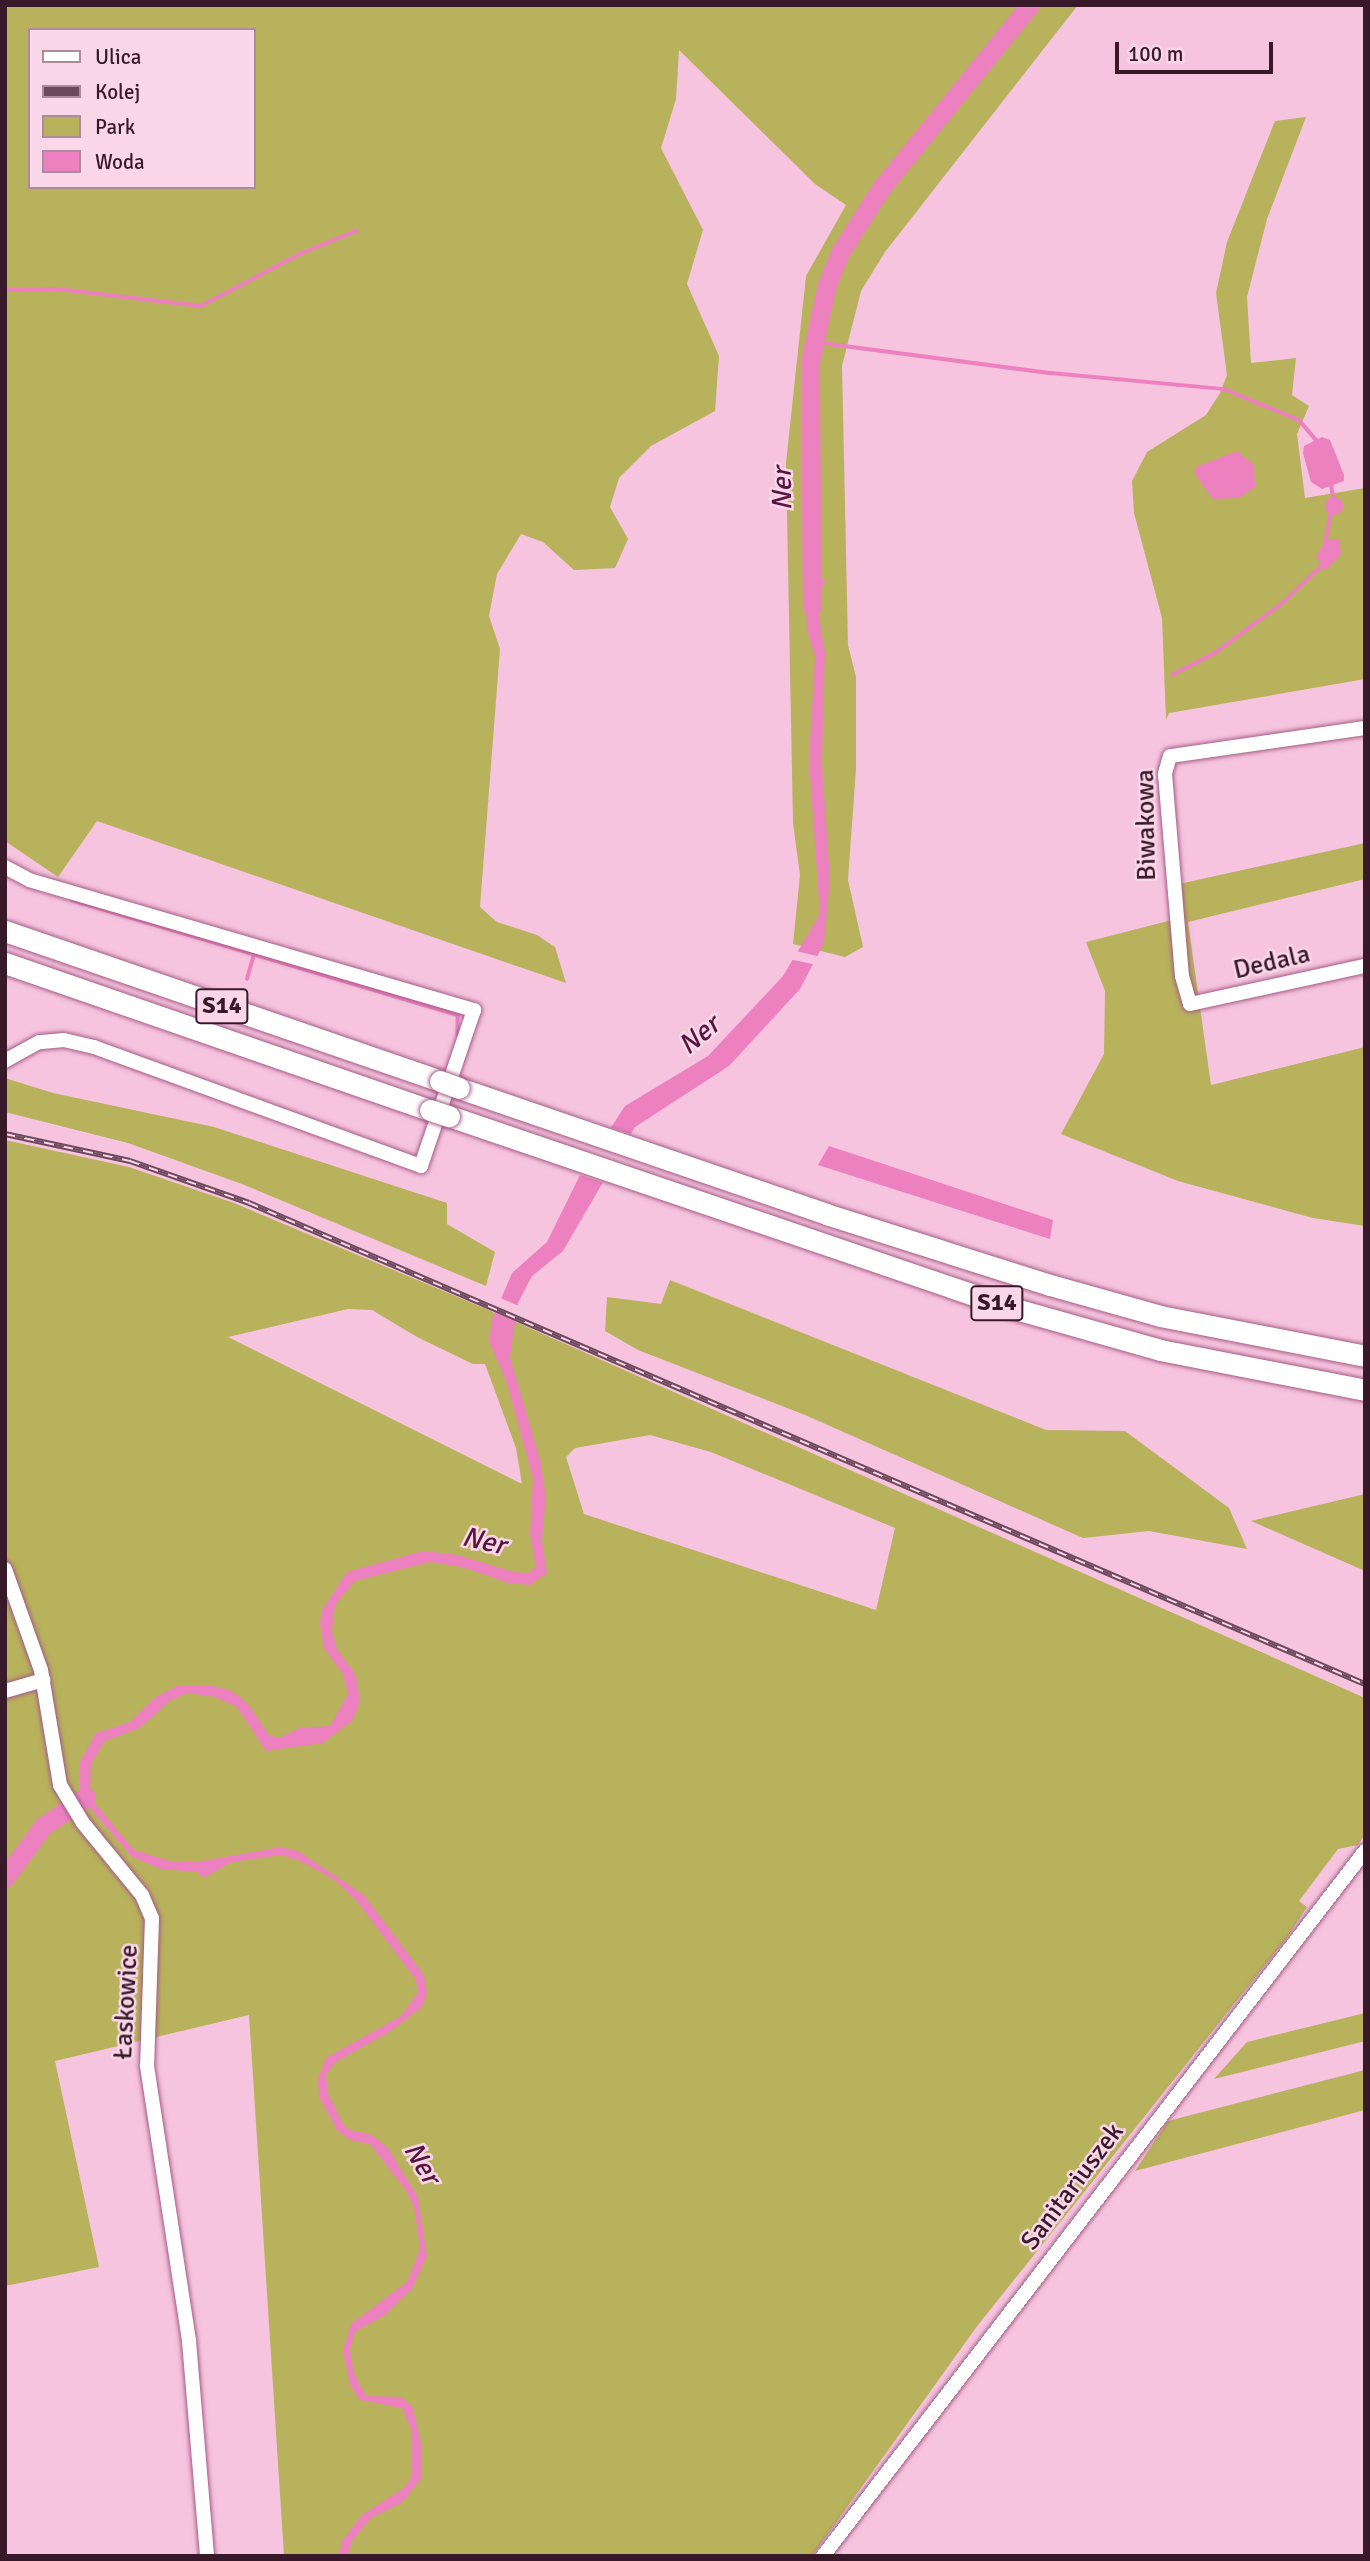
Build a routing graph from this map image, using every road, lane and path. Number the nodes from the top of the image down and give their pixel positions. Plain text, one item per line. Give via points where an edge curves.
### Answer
1 (1365, 728) edge
2 (5, 867) edge
3 (5, 931) edge
4 (5, 963) edge
5 (1365, 966) edge
6 (1190, 1004) joint
7 (5, 1061) edge
8 (1365, 1356) edge
9 (1365, 1390) edge
10 (5, 1569) edge
11 (43, 1680) junction
12 (5, 1691) edge
13 (1365, 1851) edge
14 (207, 2556) edge
15 (823, 2556) edge

1 - 6 street, Biwakowa via 1170,756 1165,774 1168,846 1182,976
2 - 7 street via 29,880 474,1010 421,1166 94,1047 64,1040 24,1047
3 - 8 highway, S14 via 651,1154 1062,1289 1160,1316
4 - 9 highway, S14 via 1012,1308 1160,1350
5 - 6 street, Dedala
10 - 11 street, Łaskowice
11 - 12 street
11 - 14 street, Łaskowice via 52,1757 63,1791 79,1818 142,1895 154,1925 147,2066 189,2341
13 - 15 street, Sanitariuszek

